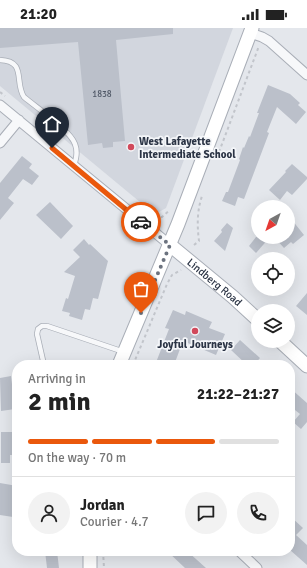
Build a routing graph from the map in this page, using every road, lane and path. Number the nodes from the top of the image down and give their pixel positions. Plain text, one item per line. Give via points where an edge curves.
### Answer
1 (255, 33) edge
2 (0, 60) edge
3 (307, 75) edge
4 (0, 92) edge
5 (10, 100) dead end
6 (0, 105) edge
7 (19, 120) junction
8 (0, 143) edge
9 (218, 153) dead end
10 (74, 166) junction
11 (202, 195) dead end
12 (170, 210) dead end
13 (144, 212) dead end
14 (170, 245) junction
15 (194, 245) dead end
16 (180, 270) dead end
17 (251, 314) edge
18 (288, 348) edge
19 (124, 352) junction
20 (43, 360) edge
21 (121, 360) edge
22 (136, 360) edge
23 (307, 366) edge
24 (90, 556) edge
25 (103, 556) edge
26 (244, 556) edge
27 (90, 568) edge
28 (104, 568) edge
29 (257, 568) edge

1 - 3 street via 269,41
1 - 9 path
1 - 14 street
2 - 10 lane via 7,60 18,69 20,91 24,97 70,135 77,156
4 - 5 path
6 - 7 street
7 - 8 street
7 - 10 street
10 - 14 street
11 - 15 path via 198,209 199,240
12 - 13 path via 162,217
14 - 17 street, Lindberg Road
14 - 19 street
16 - 22 path via 172,275 167,284
18 - 23 street
19 - 20 lane via 42,326 38,328 37,334
19 - 21 street
24 - 27 street
25 - 28 path
26 - 29 street

